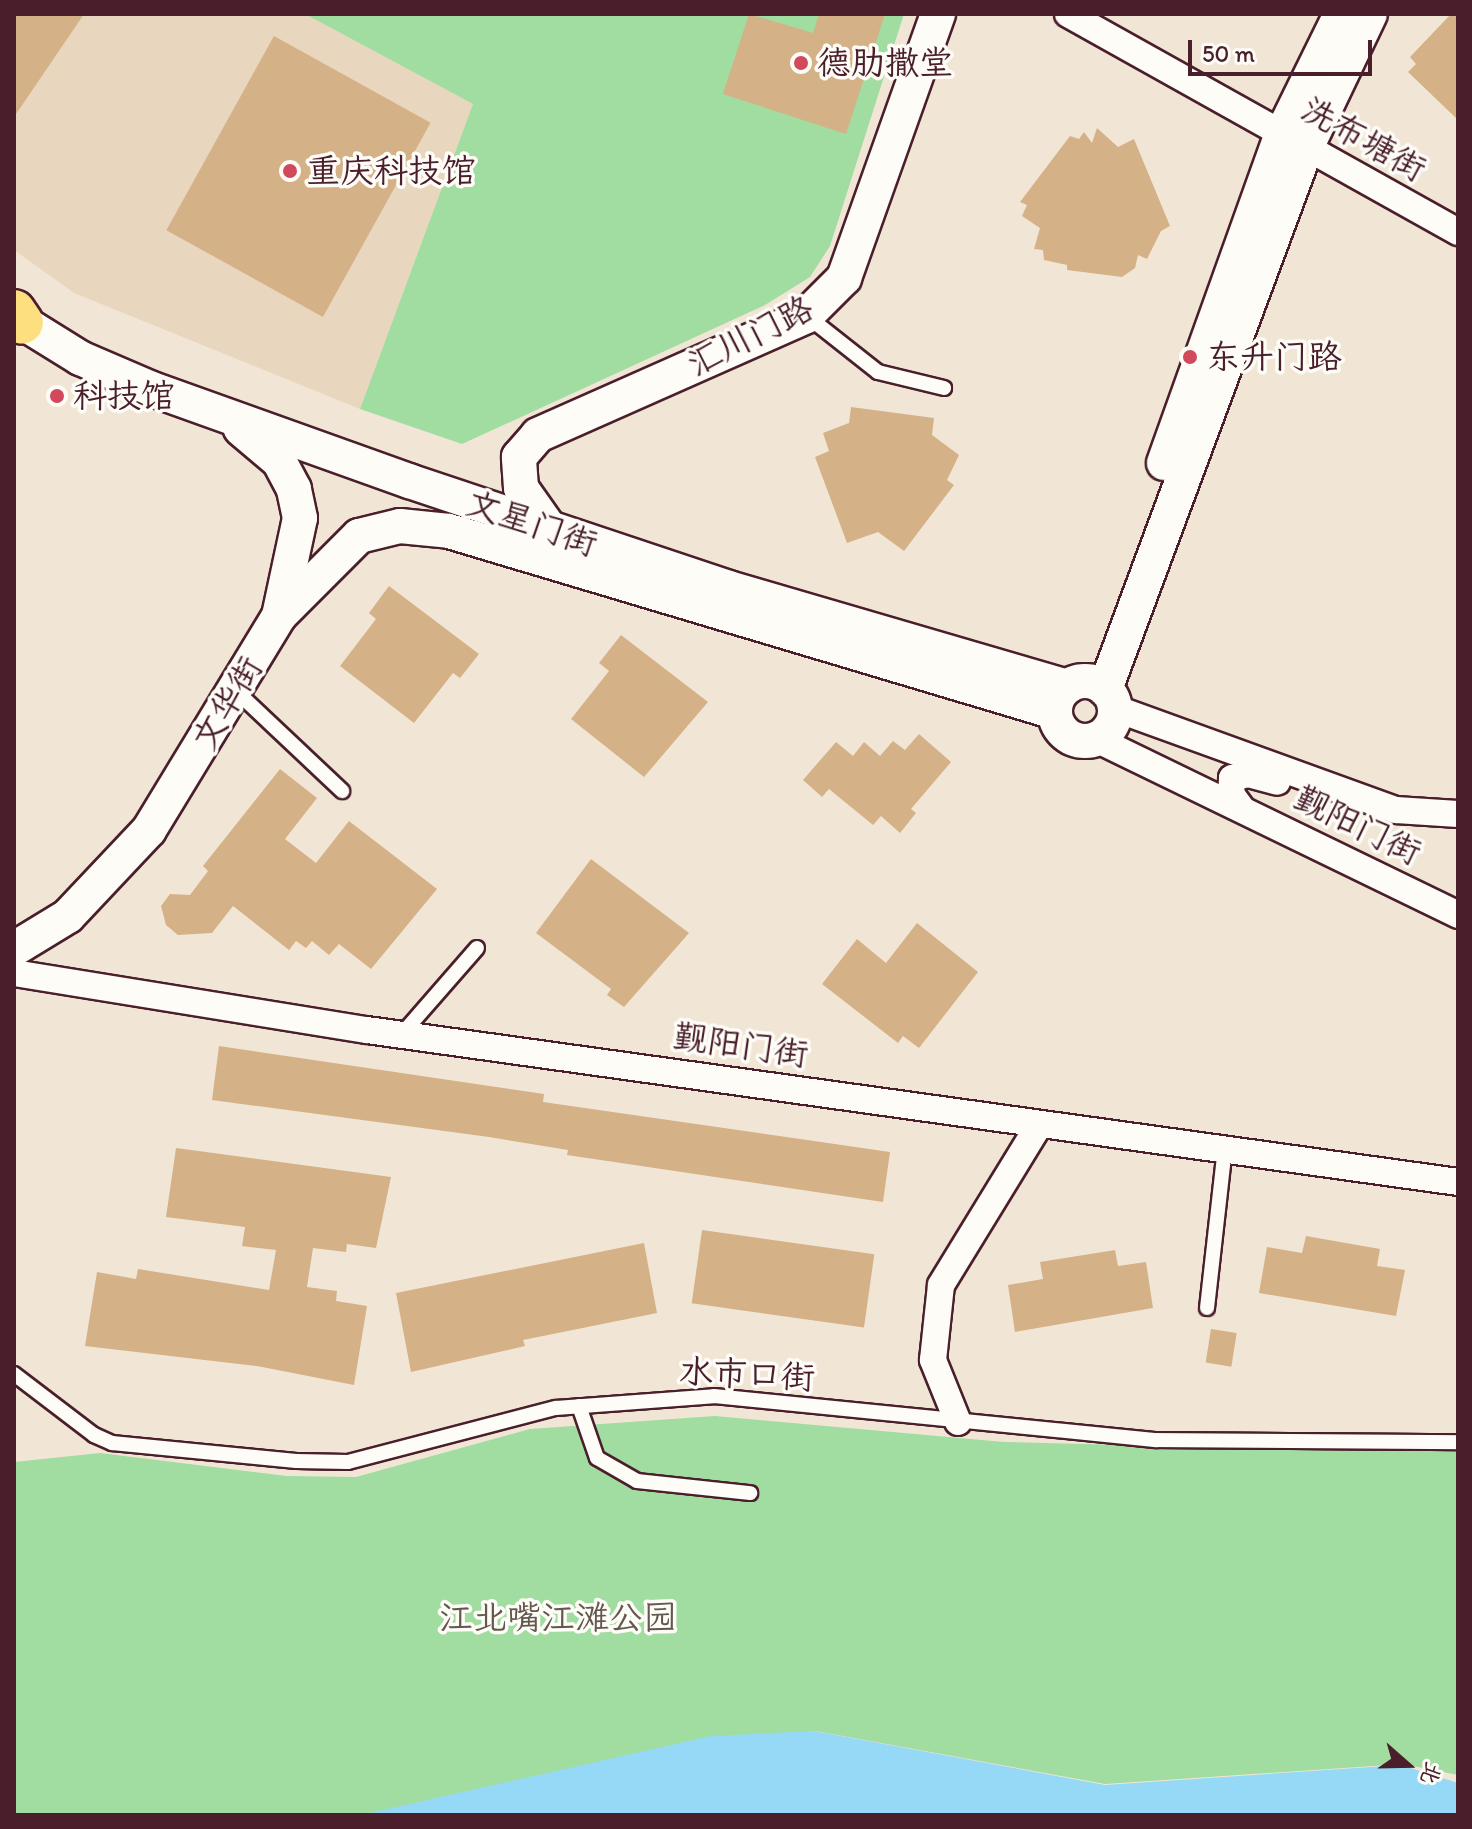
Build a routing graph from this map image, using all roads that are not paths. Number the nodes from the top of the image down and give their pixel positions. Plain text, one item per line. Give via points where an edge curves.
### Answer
1 (938, 14) edge
2 (1068, 14) edge
3 (1341, 14) edge
4 (1370, 14) edge
5 (1294, 141) junction
6 (1458, 232) edge
7 (806, 316) junction
8 (17, 317) edge
9 (944, 388) dead end
10 (227, 416) junction
11 (550, 529) junction
12 (279, 616) junction
13 (236, 691) junction
14 (1085, 695) junction
15 (1096, 739) junction
16 (342, 791) dead end
17 (1343, 792) junction
18 (1242, 809) junction
19 (1458, 814) edge
20 (1458, 915) edge
21 (477, 948) dead end
22 (14, 949) edge
23 (14, 973) edge
24 (402, 1034) junction
25 (1039, 1125) junction
26 (1225, 1148) junction
27 (1458, 1182) edge
28 (1207, 1308) dead end
29 (14, 1374) edge
30 (579, 1406) junction
31 (958, 1422) junction
32 (1458, 1442) edge
33 (750, 1493) dead end

1 - 7 street, 汇川门路 via 844,278
2 - 5 street, 洗布塘街
3 - 5 street
4 - 5 street
5 - 6 street, 洗布塘街
5 - 14 street
7 - 9 lane via 878,372
7 - 11 street, 汇川门路 via 538,435 519,457 521,488
8 - 10 street, 文星门街 via 80,358
10 - 11 street, 文星门街
10 - 12 street, 文华街 via 279,461 294,489 300,518 296,556
11 - 14 street, 文星门街
12 - 13 street, 文华街
12 - 14 street, 文星门街 via 359,536 400,526 449,531
13 - 16 lane
13 - 22 street, 文华街 via 149,830 111,877 68,916
14 - 15 street via 1110,727
14 - 15 street via 1068,736
14 - 17 street
15 - 18 street, 觐阳门街
17 - 18 street via 1238,774 1230,787
17 - 19 street via 1396,810
18 - 20 street, 觐阳门街
21 - 24 lane
23 - 24 street, 觐阳门街
24 - 25 street, 觐阳门街
25 - 26 street, 觐阳门街
25 - 31 street via 941,1285 933,1360
26 - 27 street, 觐阳门街
26 - 28 lane
29 - 30 lane, 水市口街 via 112,1443 296,1461 348,1462
30 - 31 lane, 水市口街 via 714,1396
30 - 33 lane via 597,1458 637,1481
31 - 32 lane, 水市口街 via 1157,1440

